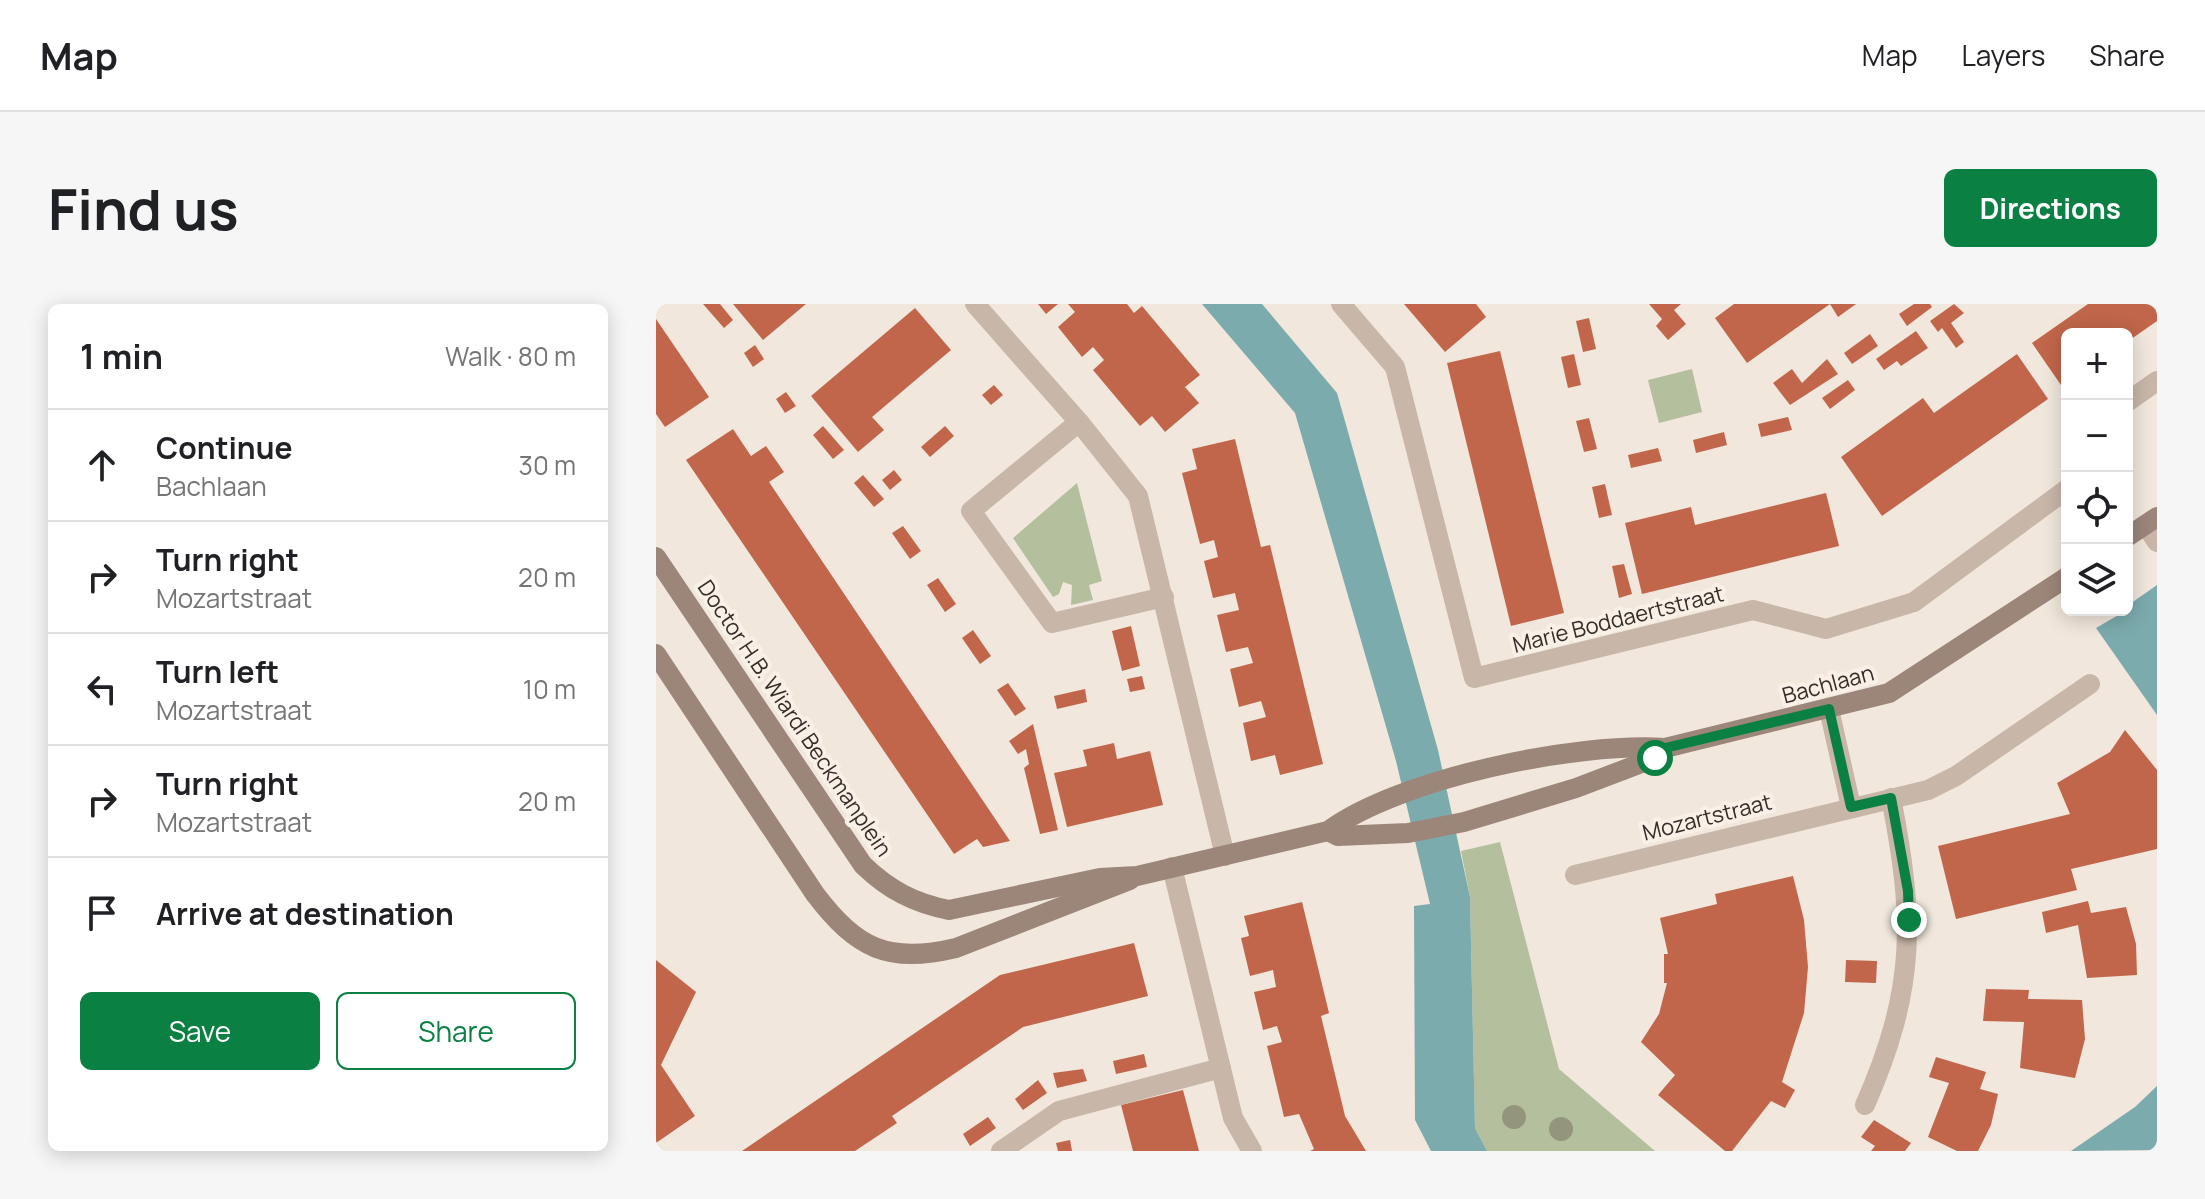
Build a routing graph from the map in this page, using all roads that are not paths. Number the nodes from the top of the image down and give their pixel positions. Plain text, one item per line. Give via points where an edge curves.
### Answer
1 (975, 304) edge
2 (1341, 304) edge
3 (2157, 381) edge
4 (2130, 400) edge
5 (1079, 422) junction
6 (2061, 493) edge
7 (2153, 528) edge
8 (2133, 535) edge
9 (656, 557) edge
10 (2061, 581) edge
11 (1164, 597) junction
12 (656, 654) edge
13 (2090, 684) dead end
14 (1829, 709) junction
15 (1665, 748) junction
16 (1891, 798) junction
17 (1851, 807) junction
18 (1328, 831) junction
19 (1225, 856) junction
20 (1172, 867) junction
21 (1575, 875) dead end
22 (1137, 876) junction
23 (1221, 1068) junction
24 (1865, 1105) dead end
25 (1001, 1151) edge
26 (1252, 1151) edge

1 - 5 street
2 - 6 street, Marie Boddaertstraat via 1395,367 1474,678 1753,610 1826,629 1914,602
3 - 4 street
5 - 11 street via 1138,496
5 - 11 street via 971,511 1052,623
7 - 8 street
9 - 22 street, Doctor H.B. Wiardi Beckmanplein via 863,865 893,891 949,910 1100,878
10 - 14 street, Bachlaan via 1889,693
11 - 19 street
12 - 22 street, Doctor H.B. Wiardi Beckmanplein via 815,894 852,934 873,948 899,956 956,948
13 - 16 street, Mozartstraat via 1956,776 1928,790
14 - 15 street, Bachlaan
14 - 17 street
15 - 18 street, Bachlaan via 1632,746 1514,761 1400,796
15 - 18 street, Bachlaan via 1655,758 1576,788 1464,822 1408,833 1338,836
16 - 17 street, Mozartstraat
16 - 24 street via 1908,891 1905,978 1893,1037
17 - 21 street, Mozartstraat
18 - 19 street, Bachlaan
19 - 20 street, Bachlaan
20 - 22 street, Doctor H.B. Wiardi Beckmanplein
20 - 23 street
23 - 25 street via 1059,1111
23 - 26 street via 1233,1118

